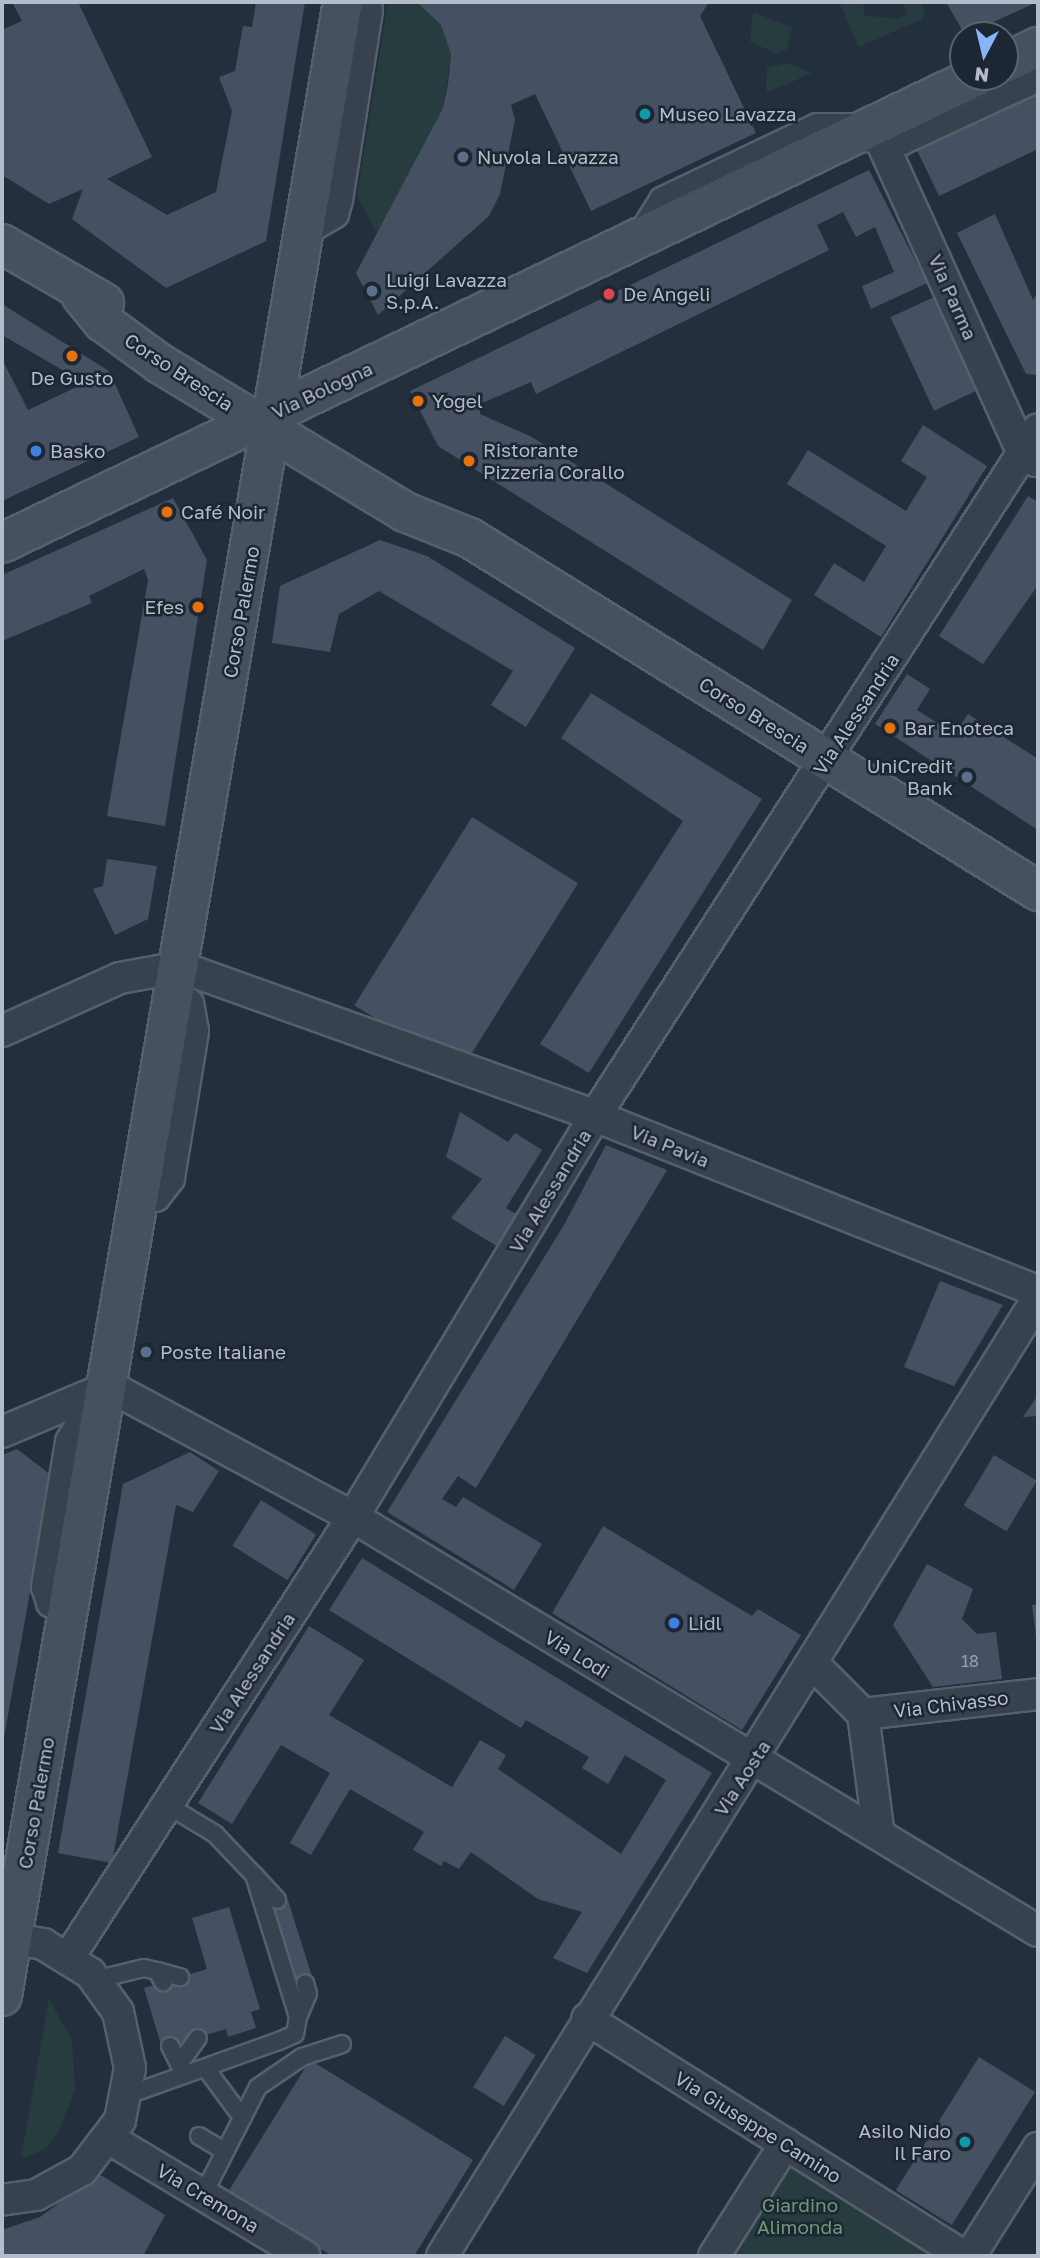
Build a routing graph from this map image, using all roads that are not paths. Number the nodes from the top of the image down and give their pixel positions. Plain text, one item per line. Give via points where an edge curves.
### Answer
1 (343, 2) edge
2 (361, 2) edge
3 (1038, 47) edge
4 (1019, 56) edge
5 (1038, 62) edge
6 (949, 90) edge
7 (868, 132) junction
8 (304, 230) junction
9 (2, 244) edge
10 (272, 416) junction
11 (1033, 449) edge
12 (2, 543) edge
13 (826, 760) junction
14 (1038, 891) edge
15 (178, 981) junction
16 (2, 1031) edge
17 (595, 1116) junction
18 (1038, 1291) edge
19 (1038, 1298) edge
20 (107, 1404) junction
21 (2, 1432) edge
22 (353, 1517) junction
23 (814, 1665) junction
24 (1038, 1694) edge
25 (863, 1714) junction
26 (752, 1762) junction
27 (167, 1805) junction
28 (879, 1835) junction
29 (254, 1875) junction
30 (277, 1900) dead end
31 (1038, 1931) edge
32 (7, 1937) edge
33 (69, 1957) junction
34 (180, 1977) dead end
35 (95, 1980) junction
36 (305, 1983) dead end
37 (2, 1996) edge
38 (298, 2017) junction
39 (587, 2019) junction
40 (183, 2042) dead end
41 (342, 2044) dead end
42 (207, 2070) junction
43 (171, 2081) junction
44 (128, 2095) junction
45 (241, 2116) junction
46 (199, 2136) dead end
47 (110, 2139) junction
48 (785, 2144) junction
49 (229, 2148) junction
50 (1038, 2148) edge
51 (204, 2195) junction
52 (2, 2200) edge
53 (305, 2256) edge
54 (442, 2256) edge
55 (714, 2256) edge
56 (964, 2256) edge
57 (970, 2256) edge

1 - 8 main road, Corso Palermo
2 - 8 street via 367,10 337,200 333,213
3 - 4 main road
5 - 7 street, Via Bologna via 1026,82 902,139
6 - 7 main road, Via Bologna
7 - 10 main road, Via Bologna
7 - 11 street, Via Parma
8 - 10 main road, Corso Palermo
9 - 10 main road, Corso Brescia via 81,295 103,322 147,354
10 - 12 main road, Via Bologna
10 - 13 main road, Corso Brescia via 419,491 470,538
10 - 15 main road, Corso Palermo
11 - 13 street, Via Alessandria
13 - 14 main road, Corso Brescia
13 - 17 street, Via Alessandria
15 - 16 street via 120,978
15 - 17 street, Via Pavia
15 - 20 main road, Corso Palermo
17 - 18 street, Via Pavia
17 - 22 street, Via Alessandria
19 - 23 street, Via Aosta
20 - 21 street
20 - 22 street, Via Lodi
20 - 32 main road, Corso Palermo
22 - 26 street, Via Lodi
22 - 27 street, Via Alessandria
23 - 25 street
23 - 26 street, Via Aosta
24 - 25 street, Via Chivasso
25 - 28 street
26 - 28 street, Via Lodi
26 - 39 street, Via Aosta
27 - 29 lane via 215,1834
27 - 33 street, Via Alessandria
28 - 31 street, Via Lodi
29 - 30 lane
29 - 38 lane
32 - 33 street
32 - 37 main road, Corso Palermo
33 - 35 street
34 - 35 lane
35 - 44 street via 118,2012 127,2041
36 - 38 lane via 308,1994
38 - 42 lane via 295,2034
39 - 48 street, Via Giuseppe Camino
39 - 54 street, Via Aosta
40 - 43 lane
41 - 45 lane via 302,2057 258,2087
42 - 43 lane
42 - 45 lane
43 - 44 lane
44 - 47 street
45 - 49 lane
46 - 49 lane
47 - 51 street, Via Cremona
47 - 52 street via 61,2183
48 - 55 street
48 - 56 street, Via Giuseppe Camino
49 - 51 lane
50 - 57 street
51 - 53 street, Via Cremona

